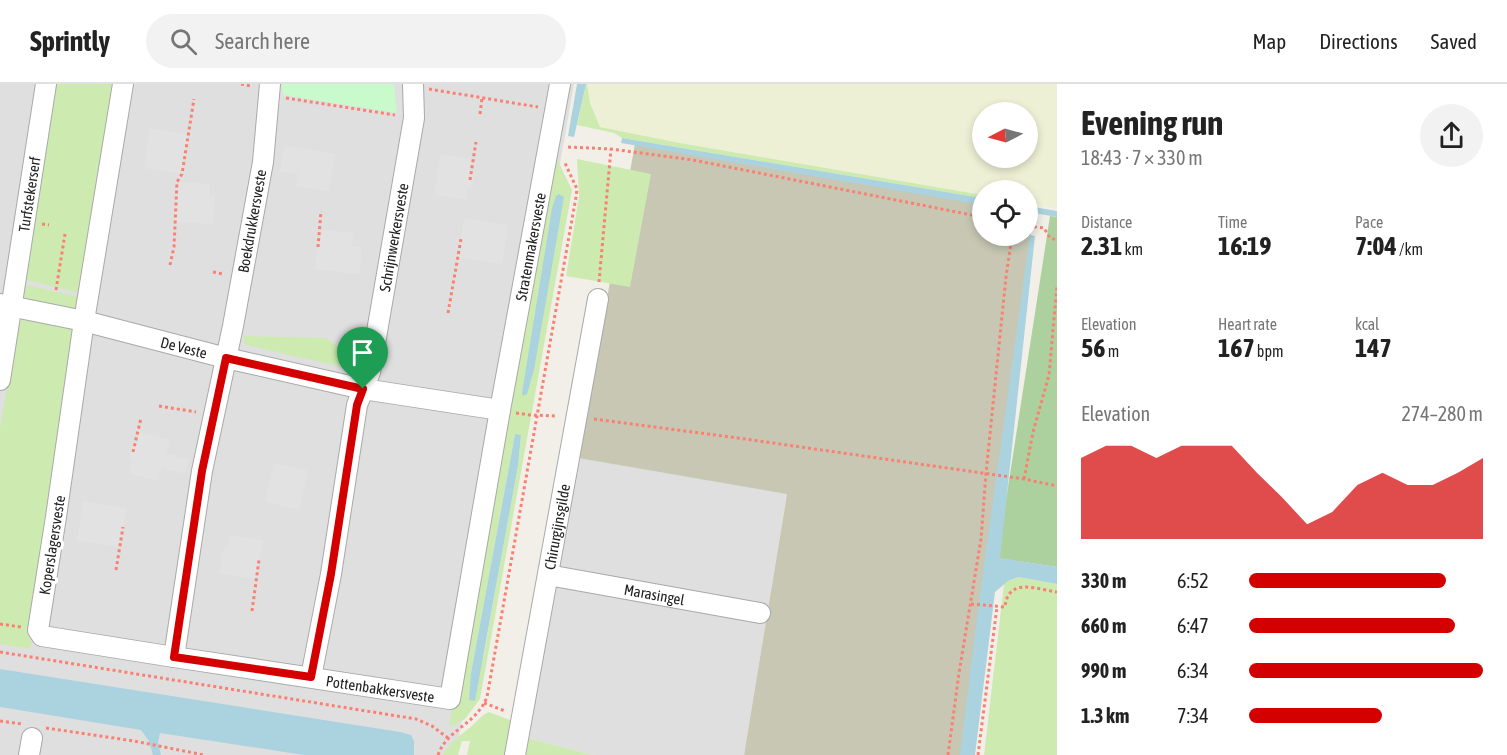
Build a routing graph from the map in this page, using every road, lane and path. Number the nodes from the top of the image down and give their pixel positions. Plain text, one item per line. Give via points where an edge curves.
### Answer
1 (46, 84) edge
2 (123, 84) edge
3 (560, 84) edge
4 (413, 85) edge
5 (270, 90) edge
6 (483, 98) junction
7 (194, 99) dead end
8 (555, 110) junction
9 (480, 114) dead end
10 (414, 118) junction
11 (476, 142) dead end
12 (568, 147) dead end
13 (611, 149) junction
14 (562, 155) dead end
15 (470, 180) dead end
16 (321, 211) dead end
17 (972, 215) edge
18 (1038, 227) edge
19 (65, 234) dead end
20 (461, 239) dead end
21 (1057, 240) edge
22 (1011, 246) edge
23 (318, 247) dead end
24 (170, 265) dead end
25 (1057, 286) edge
26 (56, 290) dead end
27 (598, 298) joint
28 (6, 305) edge
29 (1056, 307) edge
30 (448, 313) dead end
31 (84, 321) junction
32 (226, 358) junction
33 (0, 381) edge
34 (363, 389) junction
35 (159, 406) dead end
36 (500, 410) junction
37 (214, 415) junction
38 (537, 415) junction
39 (576, 417) junction
40 (141, 418) dead end
41 (133, 452) dead end
42 (986, 473) junction
43 (1024, 479) junction
44 (1057, 486) edge
45 (123, 527) dead end
46 (260, 560) dead end
47 (116, 570) dead end
48 (548, 575) junction
49 (1057, 592) edge
50 (973, 604) junction
51 (997, 607) junction
52 (252, 612) dead end
53 (760, 613) dead end
54 (0, 652) edge
55 (174, 657) junction
56 (311, 677) junction
57 (0, 721) edge
58 (32, 736) edge
59 (448, 738) junction
60 (204, 755) edge
61 (438, 755) edge
62 (515, 755) edge
63 (948, 755) edge
64 (978, 755) edge

1 - 28 street, Turfstekerserf
2 - 31 street
3 - 8 street, Stratenmakersveste
4 - 6 path
4 - 10 street, Schrijnwerkersveste
5 - 10 path
5 - 32 street, Boekdrukkersveste via 263,162
6 - 8 path
6 - 9 path
7 - 24 path via 182,174 177,182
8 - 36 street, Stratenmakersveste
10 - 34 street, Schrijnwerkersveste via 370,372
11 - 15 path
12 - 13 path
13 - 17 path via 693,160
13 - 27 path
14 - 38 path via 577,189
16 - 23 path
18 - 21 path
19 - 26 path
20 - 30 path
22 - 42 path
25 - 29 path
27 - 39 street, Chirurgijnsgilde
28 - 31 street, De Veste
28 - 33 street, Turfstekerserf
29 - 43 path via 1049,375
31 - 32 street, De Veste
31 - 55 street, Koperslagersveste via 38,630 42,636
32 - 34 street, De Veste
32 - 37 street, Boekdrukkersveste
34 - 36 street, De Veste
34 - 56 street, Pottenbakkersveste via 357,405
35 - 37 path
36 - 38 path
36 - 56 street, Pottenbakkersveste via 450,699
37 - 55 street, Boekdrukkersveste
38 - 39 path
38 - 59 path via 487,697 473,718
39 - 42 path
39 - 48 street, Chirurgijnsgilde
40 - 41 path
42 - 43 path
42 - 50 path
43 - 44 path
45 - 47 path
46 - 52 path
48 - 53 street, Marasingel
48 - 62 street, Chirurgijnsgilde
49 - 51 path via 1016,588 1006,598 1005,607
50 - 51 path
50 - 63 path via 958,672
51 - 64 path
54 - 59 path via 416,719
55 - 56 street, Koperslagersveste
57 - 58 path
58 - 60 path via 160,746
59 - 61 path

